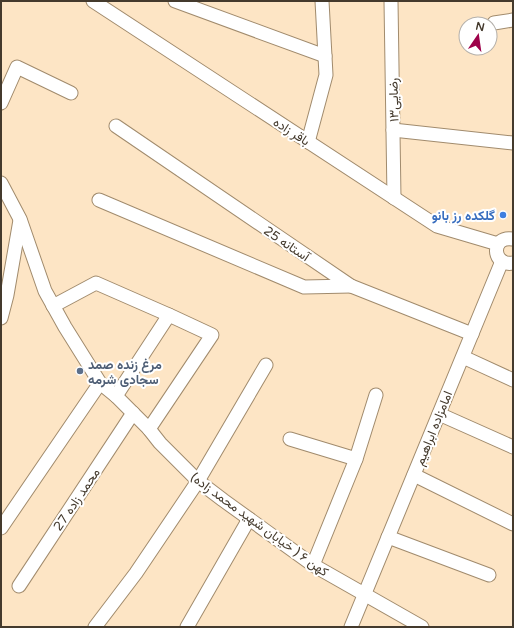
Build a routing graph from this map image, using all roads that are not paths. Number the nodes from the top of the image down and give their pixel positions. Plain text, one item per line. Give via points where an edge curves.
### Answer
1 (93, 1) edge
2 (175, 1) edge
3 (322, 1) edge
4 (392, 1) edge
5 (513, 20) edge
6 (498, 22) edge
7 (325, 56) junction
8 (71, 93) dead end
9 (1, 103) edge
10 (116, 126) dead end
11 (393, 130) junction
12 (308, 142) junction
13 (513, 143) edge
14 (1, 183) edge
15 (394, 198) junction
16 (99, 200) dead end
17 (20, 219) junction
18 (513, 239) edge
19 (498, 244) junction
20 (508, 262) edge
21 (351, 286) junction
22 (4, 292) edge
23 (53, 306) junction
24 (169, 315) junction
25 (1, 318) edge
26 (472, 334) junction
27 (463, 357) junction
28 (266, 365) dead end
29 (513, 380) edge
30 (100, 383) junction
31 (376, 395) dead end
32 (116, 396) junction
33 (133, 413) junction
34 (439, 414) junction
35 (149, 429) junction
36 (290, 439) dead end
37 (513, 447) edge
38 (356, 460) junction
39 (414, 475) junction
40 (198, 481) junction
41 (249, 519) junction
42 (513, 524) edge
43 (1, 528) edge
44 (388, 537) junction
45 (313, 565) junction
46 (489, 575) dead end
47 (19, 586) dead end
48 (364, 595) junction
49 (95, 627) edge
50 (187, 627) edge
51 (351, 627) edge
52 (422, 627) edge

1 - 12 street, باقر زاده
2 - 7 street
3 - 7 street
4 - 11 street, رضایی۱۳
5 - 6 street
7 - 12 street via 326,75
8 - 9 street via 17,67
10 - 21 street, آستانه 25
11 - 13 street
11 - 15 street, رضایی۱۳
12 - 15 street, باقر زاده
14 - 17 street, کهن ۶ ( خیابان شهید محمد زاده)
15 - 19 street, باقر زاده via 436,226
16 - 21 street via 304,287
17 - 22 street
17 - 23 street, کهن ۶ ( خیابان شهید محمد زاده) via 45,291
18 - 19 street via 505,239
19 - 20 street via 497,255
20 - 26 street, امامزاده ابراهیم
21 - 26 street, آستانه 25
22 - 25 street
23 - 24 street via 96,283
23 - 30 street, کهن ۶ ( خیابان شهید محمد زاده)
24 - 32 street
24 - 35 street via 212,335
26 - 27 street, امامزاده ابراهیم
27 - 29 street
27 - 34 street, امامزاده ابراهیم
28 - 40 street
30 - 32 street, کهن ۶ ( خیابان شهید محمد زاده)
30 - 43 street
31 - 38 street
32 - 33 street, کهن ۶ ( خیابان شهید محمد زاده)
33 - 35 street, کهن ۶ ( خیابان شهید محمد زاده)
33 - 47 street, محمد زاده 27
34 - 37 street
34 - 39 street, امامزاده ابراهیم
35 - 40 street, کهن ۶ ( خیابان شهید محمد زاده) via 160,444
36 - 38 street
38 - 45 street
39 - 42 street
39 - 44 street, امامزاده ابراهیم
40 - 41 street, کهن ۶ ( خیابان شهید محمد زاده)
40 - 49 street
41 - 45 street, کهن ۶ ( خیابان شهید محمد زاده)
41 - 50 street
44 - 46 street
44 - 48 street, امامزاده ابراهیم
45 - 48 street, کهن ۶ ( خیابان شهید محمد زاده)
48 - 51 street, امامزاده ابراهیم
48 - 52 street, کهن ۶ ( خیابان شهید محمد زاده)

